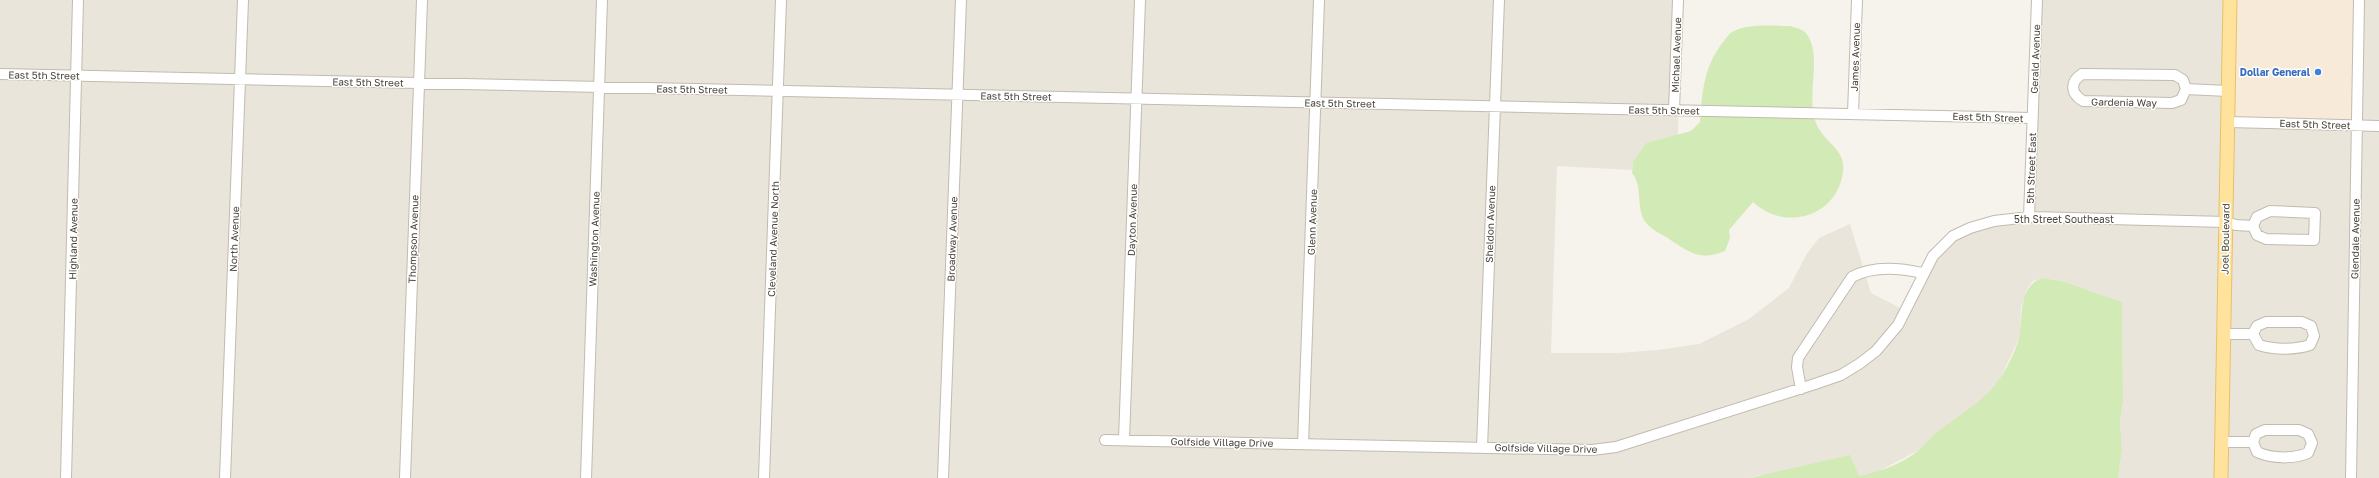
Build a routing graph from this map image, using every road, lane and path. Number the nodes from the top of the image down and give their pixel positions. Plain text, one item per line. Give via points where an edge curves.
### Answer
1 (78, 0) edge
2 (242, 0) edge
3 (422, 0) edge
4 (602, 0) edge
5 (781, 0) edge
6 (961, 0) edge
7 (1140, 0) edge
8 (1319, 0) edge
9 (1499, 0) edge
10 (1678, 0) edge
11 (1857, 0) edge
12 (2037, 0) edge
13 (2230, 0) edge
14 (2359, 0) edge
15 (0, 74) edge
16 (76, 76) junction
17 (240, 80) junction
18 (419, 84) junction
19 (599, 88) junction
20 (2186, 89) junction
21 (778, 91) junction
22 (2228, 91) junction
23 (957, 95) junction
24 (1136, 98) junction
25 (1316, 103) junction
26 (1494, 106) junction
27 (1674, 110) junction
28 (1853, 114) junction
29 (2032, 118) junction
30 (2228, 122) junction
31 (2357, 126) junction
32 (2379, 126) edge
33 (2029, 217) junction
34 (2226, 222) junction
35 (2253, 226) junction
36 (1922, 273) junction
37 (2224, 334) junction
38 (2253, 334) junction
39 (1801, 389) junction
40 (1105, 440) dead end
41 (1124, 440) junction
42 (2222, 442) junction
43 (2253, 442) junction
44 (1303, 444) junction
45 (1482, 448) junction
46 (66, 478) edge
47 (225, 478) edge
48 (405, 478) edge
49 (586, 478) edge
50 (764, 478) edge
51 (943, 478) edge
52 (2221, 478) edge
53 (2351, 478) edge

1 - 16 street, Highland Avenue
2 - 17 street, North Avenue
3 - 18 street, Thompson Avenue
4 - 19 street, Washington Avenue
5 - 21 street, Cleveland Avenue North
6 - 23 street, Broadway Avenue
7 - 24 street, Dayton Avenue
8 - 25 street, Glenn Avenue
9 - 26 street, Sheldon Avenue
10 - 27 street, Michael Avenue
11 - 28 street, James Avenue
12 - 29 street, Gerald Avenue
13 - 22 main road, Joel Boulevard
14 - 31 street, Glendale Avenue
15 - 16 street, East 5th Street
16 - 17 street, East 5th Street
16 - 46 street, Highland Avenue
17 - 18 street, East 5th Street
17 - 47 street, North Avenue
18 - 19 street, East 5th Street
18 - 48 street, Thompson Avenue
19 - 21 street, East 5th Street
19 - 49 street, Washington Avenue
20 - 20 street, Gardenia Way via 2183,80 2175,76 2101,73 2082,74 2075,79 2072,87 2075,96 2082,101 2172,103 2181,100
20 - 22 street
21 - 23 street, East 5th Street
21 - 50 street, Cleveland Avenue North
22 - 30 main road, Joel Boulevard
23 - 24 street, East 5th Street
23 - 51 street, Broadway Avenue
24 - 25 street, East 5th Street
24 - 41 street, Dayton Avenue
25 - 26 street, East 5th Street
25 - 44 street, Glenn Avenue
26 - 27 street, East 5th Street
26 - 45 street, Sheldon Avenue
27 - 28 street, East 5th Street
28 - 29 street, East 5th Street
29 - 33 street, 5th Street East
30 - 31 street, East 5th Street
30 - 34 main road, Joel Boulevard
31 - 32 street, East 5th Street
31 - 53 street, Glendale Avenue
33 - 34 street, 5th Street Southeast
33 - 36 street, 5th Street Southeast via 1994,220 1962,232 1939,249
34 - 35 street, 5th Street Southeast
34 - 37 main road, Joel Boulevard
35 - 35 street via 2257,217 2270,212 2315,213 2314,240 2266,239 2257,235
36 - 39 street, Golfside Village Drive via 1904,315 1876,351 1841,375
36 - 39 street via 1872,270 1852,277 1798,358
37 - 38 street
37 - 42 main road, Joel Boulevard
38 - 38 street via 2257,326 2266,322 2302,322 2311,326 2314,336 2310,345 2300,348 2268,348 2259,345
39 - 45 street, Golfside Village Drive via 1616,447 1592,450
40 - 41 street, Golfside Village Drive
41 - 44 street, Golfside Village Drive
42 - 43 street
42 - 52 main road, Joel Boulevard
43 - 43 street via 2256,434 2265,430 2299,430 2308,434 2312,443 2308,453 2299,456 2267,456 2258,452
44 - 45 street, Golfside Village Drive

